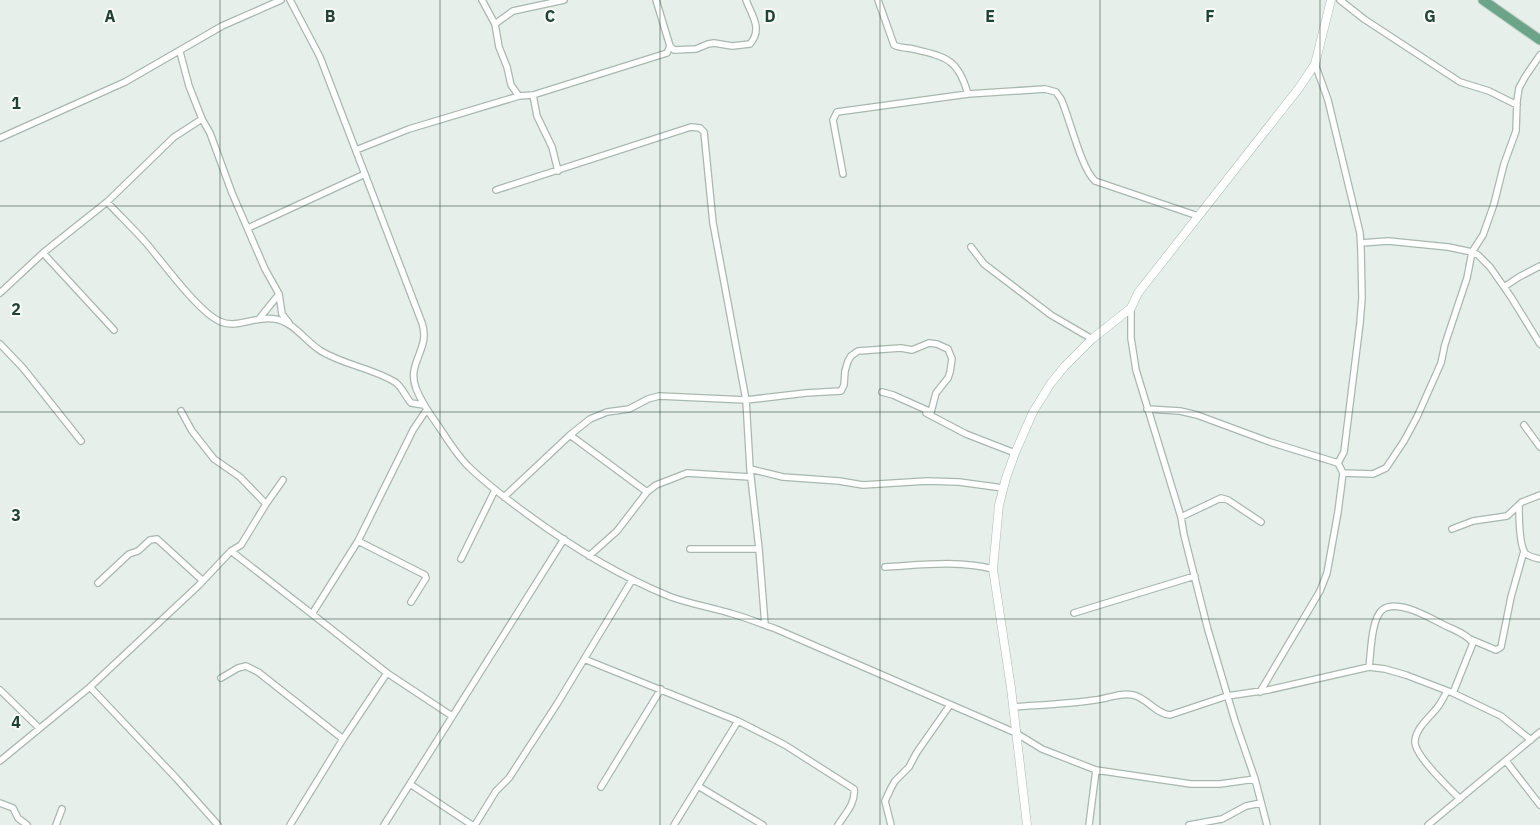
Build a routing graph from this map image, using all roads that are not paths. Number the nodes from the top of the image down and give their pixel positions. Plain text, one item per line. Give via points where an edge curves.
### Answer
1 (281, 0) edge
2 (290, 0) edge
3 (482, 0) edge
4 (564, 0) edge
5 (656, 0) edge
6 (746, 0) edge
7 (878, 0) edge
8 (1331, 0) edge
9 (1340, 0) edge
10 (1484, 0) edge
11 (495, 24) junction
12 (1540, 40) edge
13 (670, 46) junction
14 (180, 52) junction
15 (1540, 55) edge
16 (1315, 64) junction
17 (968, 94) junction
18 (533, 95) junction
19 (519, 96) junction
20 (1517, 105) junction
21 (202, 120) junction
22 (0, 138) edge
23 (356, 150) junction
24 (558, 171) junction
25 (365, 174) junction
26 (843, 174) dead end
27 (496, 190) dead end
28 (107, 202) junction
29 (1198, 216) junction
30 (248, 228) junction
31 (1361, 243) junction
32 (971, 247) dead end
33 (1472, 252) junction
34 (43, 253) junction
35 (1540, 266) edge
36 (1504, 287) junction
37 (0, 293) edge
38 (279, 294) junction
39 (1131, 308) junction
40 (259, 319) junction
41 (291, 325) junction
42 (114, 330) dead end
43 (1092, 339) junction
44 (0, 344) edge
45 (1540, 344) edge
46 (882, 392) dead end
47 (746, 400) junction
48 (425, 407) junction
49 (1148, 408) junction
50 (181, 411) dead end
51 (931, 412) junction
52 (1524, 425) dead end
53 (570, 435) junction
54 (81, 441) dead end
55 (1540, 447) edge
56 (1015, 453) junction
57 (1338, 462) junction
58 (750, 469) junction
59 (1343, 473) junction
60 (750, 477) junction
61 (284, 480) dead end
62 (1003, 488) junction
63 (495, 490) junction
64 (647, 492) junction
65 (1540, 495) edge
66 (504, 497) junction
67 (266, 504) junction
68 (1519, 505) junction
69 (1181, 517) junction
70 (1261, 522) dead end
71 (1452, 529) dead end
72 (564, 539) junction
73 (358, 541) junction
74 (690, 549) dead end
75 (759, 549) junction
76 (231, 551) junction
77 (1524, 551) junction
78 (589, 556) junction
79 (461, 559) dead end
80 (1540, 559) edge
81 (885, 567) dead end
82 (993, 569) junction
83 (1194, 576) junction
84 (632, 580) junction
85 (203, 581) junction
86 (98, 583) dead end
87 (411, 602) dead end
88 (1074, 613) dead end
89 (312, 614) junction
90 (765, 625) junction
91 (1470, 639) junction
92 (584, 659) junction
93 (1369, 667) junction
94 (387, 673) junction
95 (221, 678) dead end
96 (90, 687) junction
97 (662, 689) junction
98 (0, 690) edge
99 (1260, 692) junction
100 (1450, 692) junction
101 (1227, 696) junction
102 (950, 705) junction
103 (1014, 707) junction
104 (452, 716) junction
105 (738, 721) junction
106 (39, 728) junction
107 (1540, 732) edge
108 (1016, 733) junction
109 (343, 738) junction
110 (1531, 740) junction
111 (0, 761) edge
112 (1506, 761) junction
113 (1096, 770) junction
114 (1255, 780) junction
115 (410, 784) junction
116 (698, 786) junction
117 (601, 787) dead end
118 (1460, 799) junction
119 (0, 803) edge
120 (1261, 803) junction
121 (1540, 805) edge
122 (62, 809) dead end
123 (27, 825) edge
124 (56, 825) edge
125 (218, 825) edge
126 (290, 825) edge
127 (384, 825) edge
128 (474, 825) edge
129 (674, 825) edge
130 (763, 825) edge
131 (838, 825) edge
132 (891, 825) edge
133 (1027, 825) edge
134 (1090, 825) edge
135 (1189, 825) edge
136 (1267, 825) edge
137 (1428, 825) edge

1 - 14 street via 222,26
2 - 23 street via 320,57
3 - 11 street
4 - 11 street via 513,11
5 - 13 street
6 - 13 street via 757,31 750,44 714,43 696,49 674,50
7 - 17 street via 894,45 952,62 960,71
8 - 16 street
9 - 20 street via 1460,82 1489,91
10 - 12 main road
11 - 19 street via 511,85
13 - 18 street via 667,53 659,57
14 - 21 street
14 - 22 street via 126,82
15 - 20 street via 1519,88
16 - 29 street
16 - 31 street via 1328,100
17 - 26 street via 837,112 833,120
17 - 29 street via 1045,89 1056,92 1064,104 1094,181
18 - 19 street
18 - 24 street
19 - 23 street via 409,129
20 - 33 street via 1516,131 1483,235
21 - 28 street via 174,137
21 - 30 street
23 - 25 street
24 - 27 street
24 - 47 street via 691,127 704,132 713,222
25 - 30 street
25 - 48 street via 425,332 413,379
28 - 34 street
28 - 40 street via 207,313 219,321 235,325
29 - 39 street via 1138,293
30 - 38 street
31 - 33 street via 1388,241
31 - 57 street via 1360,323 1344,452
32 - 43 street via 984,264 1051,315
33 - 36 street via 1480,257
33 - 59 street via 1441,363 1404,441 1380,472
34 - 37 street
34 - 42 street
35 - 36 street
36 - 45 street
38 - 40 street
38 - 41 street via 282,314
39 - 43 street
39 - 49 street via 1136,370
40 - 41 street via 274,318
41 - 48 street via 321,351 389,379 400,386 411,403
43 - 56 street via 1051,383 1033,412
44 - 54 street via 30,376
46 - 51 street
47 - 51 street via 841,391 847,365 856,352 897,348 912,350 929,343 948,349 952,359 948,378 936,393
47 - 53 street via 659,396 599,415
47 - 58 street
48 - 63 street via 467,465
48 - 73 street
49 - 57 street via 1198,415 1270,442
49 - 69 street
50 - 67 street via 214,459 240,477
51 - 56 street via 926,414
52 - 55 street
53 - 64 street
53 - 66 street
56 - 62 street
57 - 59 street
58 - 60 street
58 - 62 street via 783,477 863,485 960,482
59 - 99 street via 1327,572 1320,591
60 - 64 street via 687,473
60 - 75 street
61 - 67 street
62 - 82 street via 996,523
63 - 66 street
63 - 79 street
64 - 78 street via 617,531
65 - 68 street
66 - 72 street
67 - 76 street via 241,545
68 - 71 street via 1507,516 1473,521
68 - 77 street
69 - 70 street via 1221,498
69 - 83 street
72 - 78 street
72 - 104 street
73 - 87 street via 425,575 425,582
73 - 89 street
74 - 75 street
75 - 90 street
76 - 85 street
76 - 89 street
77 - 80 street
77 - 91 street via 1501,647 1496,650
78 - 84 street
81 - 82 street via 953,564
82 - 103 street
83 - 88 street
83 - 101 street
84 - 90 street via 673,598
84 - 92 street
85 - 86 street via 157,539 129,554
85 - 96 street
89 - 94 street
90 - 102 street
91 - 93 street via 1416,611 1391,606 1383,609 1376,620
91 - 100 street via 1472,648
92 - 97 street
92 - 128 street via 509,778 496,791
93 - 99 street
93 - 100 street via 1406,675
94 - 104 street
94 - 109 street
95 - 109 street via 246,666
96 - 106 street
96 - 125 street
97 - 105 street
97 - 117 street
98 - 106 street
99 - 101 street
100 - 110 street via 1501,716
100 - 118 street via 1414,741 1423,760
101 - 103 street via 1170,715 1134,695 1118,694 1097,700
101 - 114 street
102 - 108 street
102 - 132 street via 909,767 891,788 885,801
103 - 108 street
104 - 115 street
105 - 116 street
105 - 131 street via 785,745 854,789 852,803
106 - 111 street
107 - 110 street
108 - 113 street via 1042,749
108 - 133 street
109 - 126 street
110 - 112 street
112 - 118 street
112 - 121 street
113 - 114 street via 1191,784
113 - 134 street
114 - 120 street
115 - 127 street
115 - 128 street
116 - 129 street
116 - 130 street
118 - 137 street
119 - 123 street via 13,808
120 - 135 street via 1246,806 1222,819
120 - 136 street
122 - 124 street

